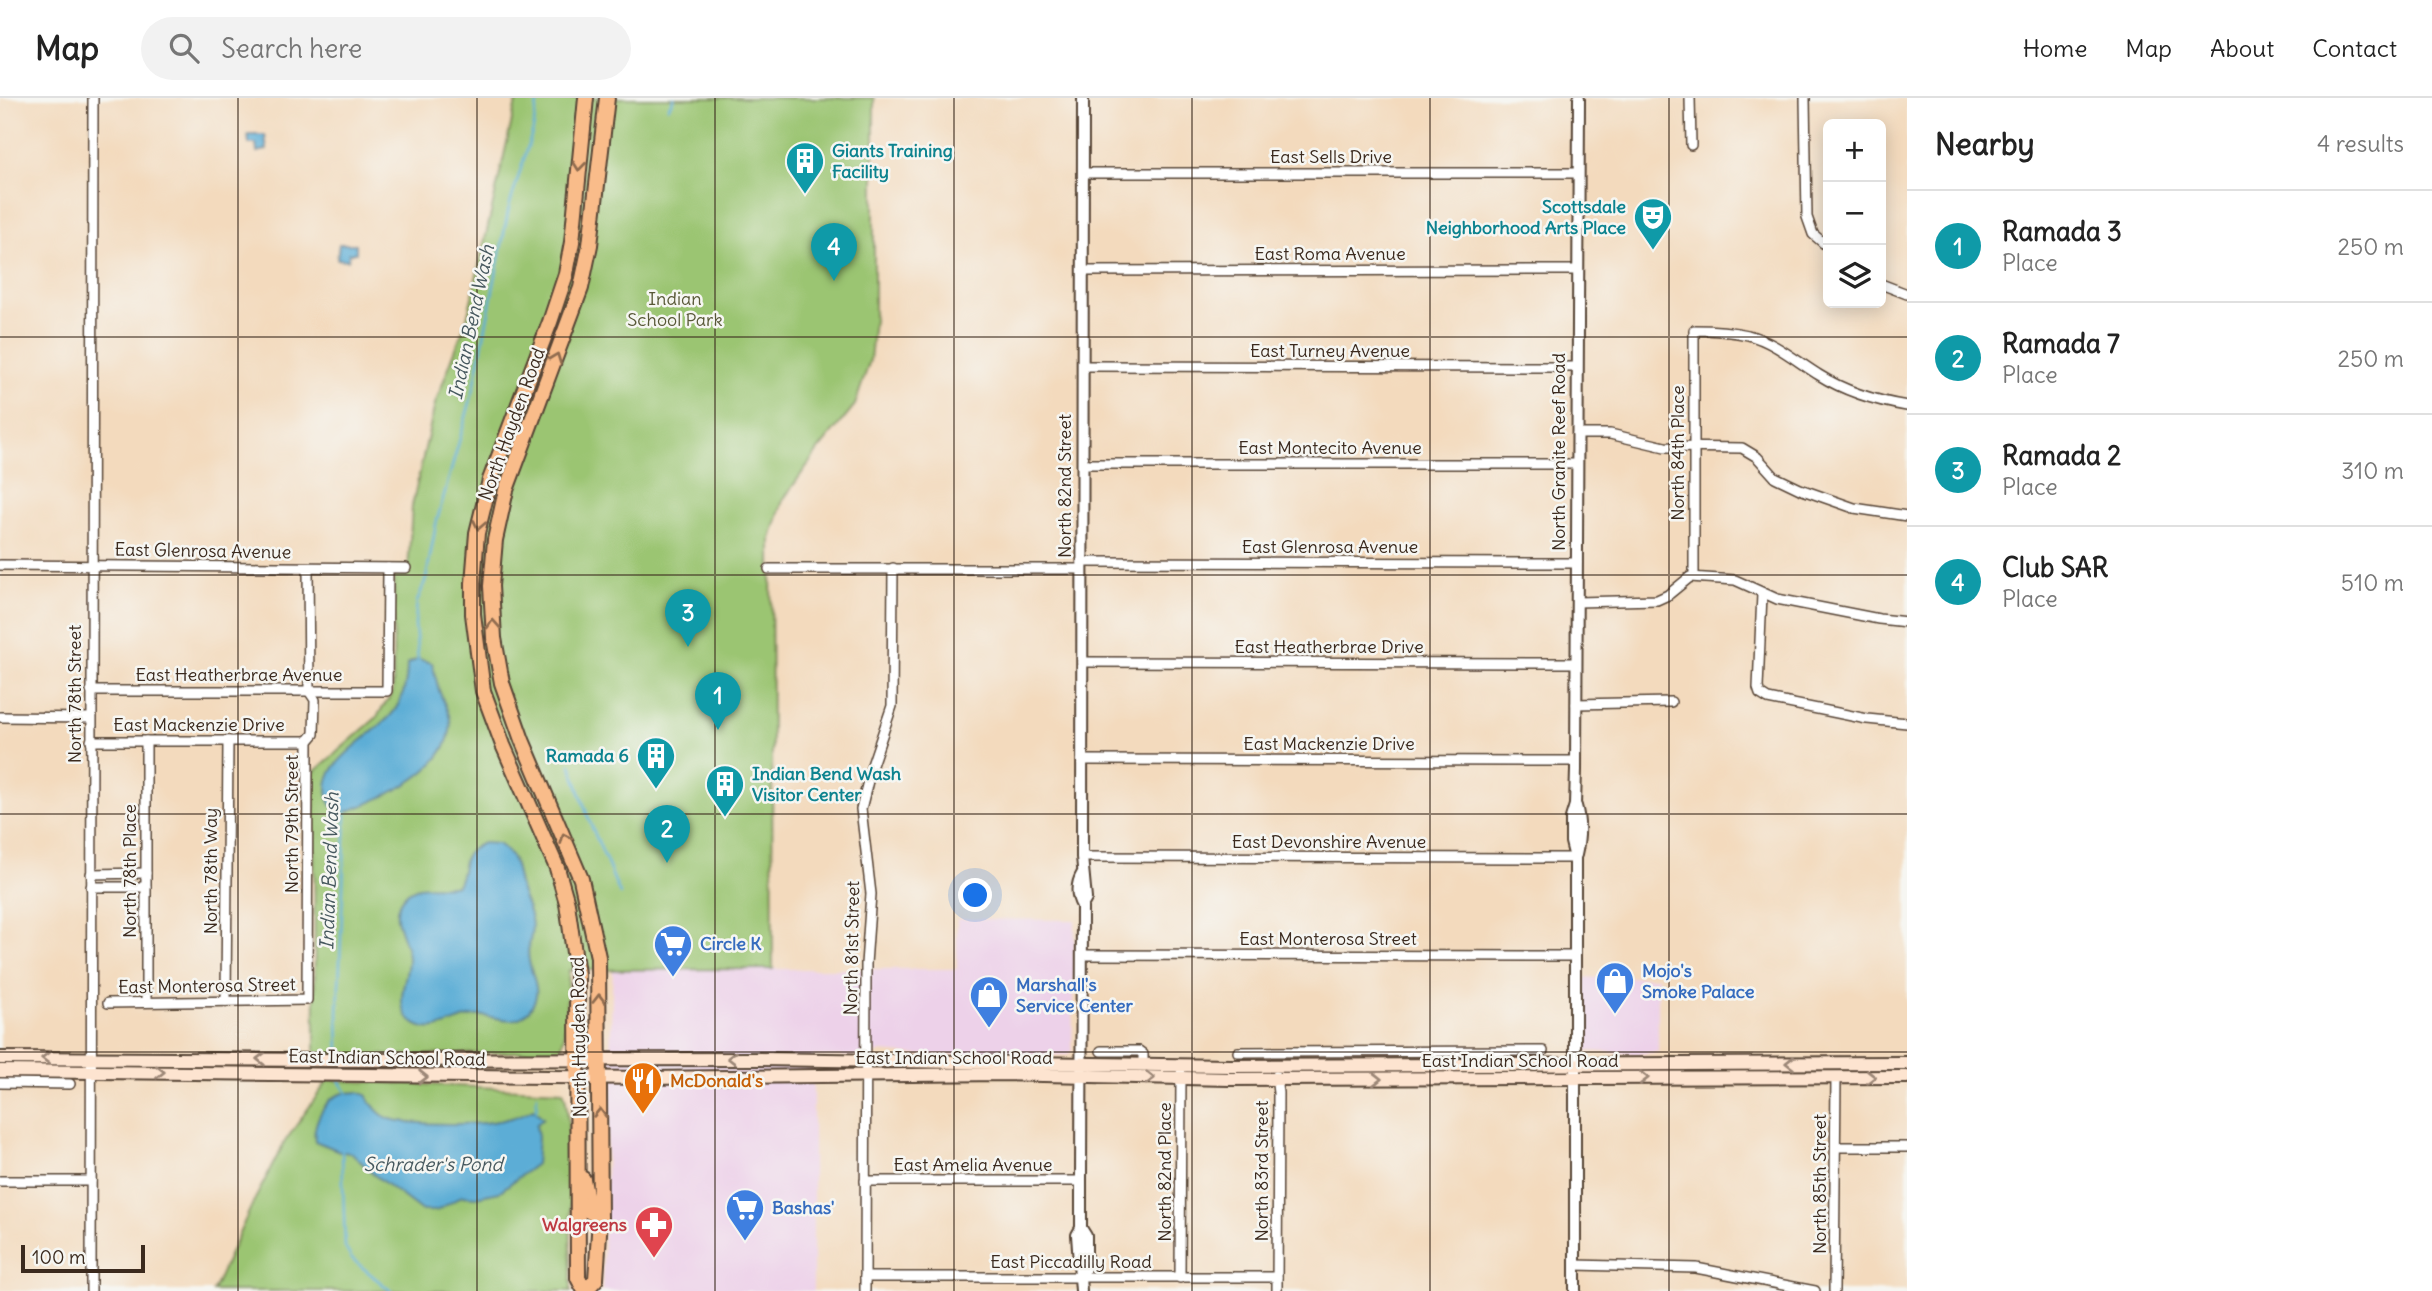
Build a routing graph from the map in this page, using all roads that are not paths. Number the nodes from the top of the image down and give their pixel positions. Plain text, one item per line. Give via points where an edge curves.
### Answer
1 (93, 98) edge
2 (586, 98) edge
3 (607, 98) edge
4 (1083, 98) edge
5 (1578, 98) edge
6 (1690, 98) edge
7 (1805, 98) edge
8 (1690, 145) dead end
9 (1083, 173) junction
10 (1578, 173) junction
11 (1826, 245) edge
12 (1577, 270) junction
13 (1083, 271) junction
14 (1886, 286) edge
15 (1907, 294) edge
16 (1083, 366) junction
17 (1577, 367) junction
18 (1907, 406) edge
19 (1577, 434) junction
20 (1693, 447) junction
21 (1083, 464) junction
22 (1577, 464) junction
23 (1907, 516) edge
24 (1577, 564) junction
25 (0, 565) edge
26 (91, 566) junction
27 (1082, 566) junction
28 (308, 568) junction
29 (388, 568) junction
30 (406, 568) dead end
31 (893, 568) junction
32 (769, 569) dead end
33 (1694, 576) junction
34 (1762, 594) junction
35 (1577, 602) junction
36 (1907, 622) edge
37 (1082, 662) junction
38 (1576, 663) junction
39 (91, 691) junction
40 (309, 691) junction
41 (1671, 702) dead end
42 (1576, 704) junction
43 (0, 717) edge
44 (91, 718) junction
45 (1907, 723) edge
46 (91, 740) junction
47 (146, 741) junction
48 (228, 741) junction
49 (308, 741) junction
50 (1082, 760) junction
51 (1576, 761) junction
52 (1082, 857) junction
53 (1575, 858) junction
54 (146, 873) junction
55 (91, 874) junction
56 (91, 887) junction
57 (146, 887) junction
58 (1082, 955) junction
59 (1575, 956) junction
60 (307, 1000) joint
61 (146, 1001) junction
62 (226, 1001) junction
63 (108, 1003) dead end
64 (1101, 1051) dead end
65 (1273, 1051) junction
66 (1543, 1051) dead end
67 (1238, 1052) dead end
68 (0, 1058) edge
69 (576, 1058) junction
70 (1531, 1058) junction
71 (600, 1059) junction
72 (1907, 1063) edge
73 (91, 1065) junction
74 (1143, 1065) junction
75 (1576, 1065) junction
76 (866, 1068) junction
77 (1081, 1070) junction
78 (0, 1071) edge
79 (1181, 1072) junction
80 (1276, 1072) junction
81 (1836, 1077) junction
82 (1907, 1077) edge
83 (45, 1078) junction
84 (577, 1078) junction
85 (600, 1078) junction
86 (1576, 1078) junction
87 (0, 1083) edge
88 (70, 1084) dead end
89 (1836, 1147) junction
90 (1907, 1147) edge
91 (576, 1157) junction
92 (0, 1181) edge
93 (91, 1181) junction
94 (866, 1181) junction
95 (1081, 1181) junction
96 (600, 1218) junction
97 (1575, 1265) junction
98 (865, 1277) junction
99 (1277, 1277) junction
100 (1081, 1278) junction
101 (1180, 1278) junction
102 (91, 1291) edge
103 (865, 1291) edge
104 (1081, 1291) edge
105 (1277, 1291) edge
106 (1575, 1291) edge
107 (1815, 1291) edge
108 (1834, 1291) edge

1 - 26 street, North 78th Street
2 -> 69 main road, North Hayden Road via 566,274 488,488 474,553 473,583 483,691 566,898 577,974
71 -> 3 main road, North Hayden Road via 598,957 587,902 505,692 496,652 491,586 506,490 581,288
4 - 9 street, North 82nd Street
5 - 10 street, North Granite Reef Road
6 - 8 street
7 - 11 street via 1808,224
9 - 10 street, East Sells Drive
9 - 13 street, North 82nd Street
10 - 12 street, North Granite Reef Road
12 - 13 street, East Roma Avenue
12 - 17 street, North Granite Reef Road
13 - 16 street, North 82nd Street
14 - 15 street
16 - 17 street, East Turney Avenue
16 - 21 street, North 82nd Street
17 - 19 street, North Granite Reef Road
18 - 20 street, North 84th Place via 1838,385 1749,335 1693,330
19 - 20 street via 1610,434 1665,447
19 - 22 street, North Granite Reef Road
20 - 23 street via 1748,450 1774,477 1800,489 1854,508
20 - 33 street, North 84th Place
21 - 22 street, East Montecito Avenue
21 - 27 street, North 82nd Street
22 - 24 street, North Granite Reef Road
24 - 27 street, East Glenrosa Avenue
24 - 35 street, North Granite Reef Road
25 - 26 street, East Glenrosa Avenue
26 - 28 street, East Glenrosa Avenue
26 - 39 street, North 78th Street
27 - 31 street, East Glenrosa Avenue
27 - 37 street, North 82nd Street
28 - 29 street, East Glenrosa Avenue
28 - 40 street, North 79th Street
29 - 30 street, East Glenrosa Avenue
29 - 40 street, East Heatherbrae Avenue via 387,691
31 - 32 street, East Glenrosa Avenue
31 - 76 street, North 81st Street via 892,706 861,809 871,894
33 - 34 street via 1735,580
33 - 35 street via 1657,600
34 - 36 street
34 - 45 street via 1760,694 1867,719
35 - 38 street, North Granite Reef Road
37 - 38 street, East Heatherbrae Drive
37 - 50 street, North 82nd Street
38 - 42 street, North Granite Reef Road
39 - 40 street, East Heatherbrae Avenue
39 - 44 street, North 78th Street
40 - 49 street, North 79th Street via 315,700 315,723
41 - 42 street
42 - 51 street, North Granite Reef Road
43 - 44 street
44 - 46 street, North 78th Street
46 - 47 street, East Mackenzie Drive
46 - 55 street, North 78th Street
47 - 48 street, East Mackenzie Drive
47 - 54 street, North 78th Place
48 - 49 street, East Mackenzie Drive
48 - 62 street, North 78th Way
49 - 60 street, North 79th Street
50 - 51 street, East Mackenzie Drive
50 - 52 street, North 82nd Street
51 - 53 street, North Granite Reef Road
52 - 53 street, East Devonshire Avenue
52 - 58 street, North 82nd Street via 1077,882
53 - 59 street, North Granite Reef Road
54 - 55 street
54 - 57 street, North 78th Place
55 - 56 street, North 78th Street
56 - 57 street
56 - 73 street, North 78th Street
57 - 61 street, North 78th Place
58 - 59 street, East Monterosa Street
58 - 77 street, North 82nd Street
59 - 75 street, North Granite Reef Road
60 - 62 street, East Monterosa Street
61 - 62 street, East Monterosa Street
61 - 63 street, East Monterosa Street
64 - 74 street, East Indian School Road via 1139,1051
65 - 67 street, East Indian School Road
65 - 70 street, East Indian School Road
65 - 80 street, North 83rd Street
66 - 70 street, East Indian School Road
73 -> 68 main road, East Indian School Road
69 - 71 main road, East Indian School Road
69 -> 73 main road, East Indian School Road
69 - 84 main road, North Hayden Road
70 - 75 main road, East Indian School Road
70 - 80 main road, East Indian School Road
76 -> 71 main road, East Indian School Road via 746,1058
71 - 85 main road, North Hayden Road
72 -> 75 main road, East Indian School Road
73 - 83 main road, East Indian School Road
73 -> 84 main road, East Indian School Road
73 - 93 street, North 78th Street
74 - 77 main road, East Indian School Road
74 - 79 main road, East Indian School Road
75 - 86 street, North Granite Reef Road
76 - 77 main road, East Indian School Road via 1001,1074
76 - 85 main road, East Indian School Road
76 - 94 street, North 81st Street
77 -> 79 main road, East Indian School Road
77 - 95 street, North 82nd Street
78 - 83 main road, East Indian School Road
78 - 87 street
79 - 80 main road, East Indian School Road
79 - 101 street, North 82nd Place
80 -> 86 main road, East Indian School Road
80 - 99 street, North 83rd Street
81 -> 82 main road, East Indian School Road
86 -> 81 main road, East Indian School Road
81 - 89 street, North 85th Street
83 - 87 street
83 - 88 street
84 - 85 main road, East Indian School Road
84 - 91 main road, North Hayden Road
96 -> 85 main road, North Hayden Road
86 - 97 street, North Granite Reef Road
89 - 90 street
89 - 108 street, North 85th Street
91 - 96 main road via 589,1211
91 - 96 main road, North Hayden Road via 578,1278 585,1291 596,1279
92 - 93 street
93 - 102 street, North 78th Street
94 - 95 street, East Amelia Avenue
94 - 98 street, North 81st Street
95 - 100 street, North 82nd Street via 1081,1228 1086,1236 1086,1266
97 - 106 street, North Granite Reef Road
97 - 107 street via 1696,1268
98 - 100 street, East Piccadilly Road
98 - 103 street, North 81st Street
99 - 101 street, East Piccadilly Road
99 - 105 street, North 83rd Street
100 - 101 street, East Piccadilly Road
100 - 104 street, North 82nd Street

